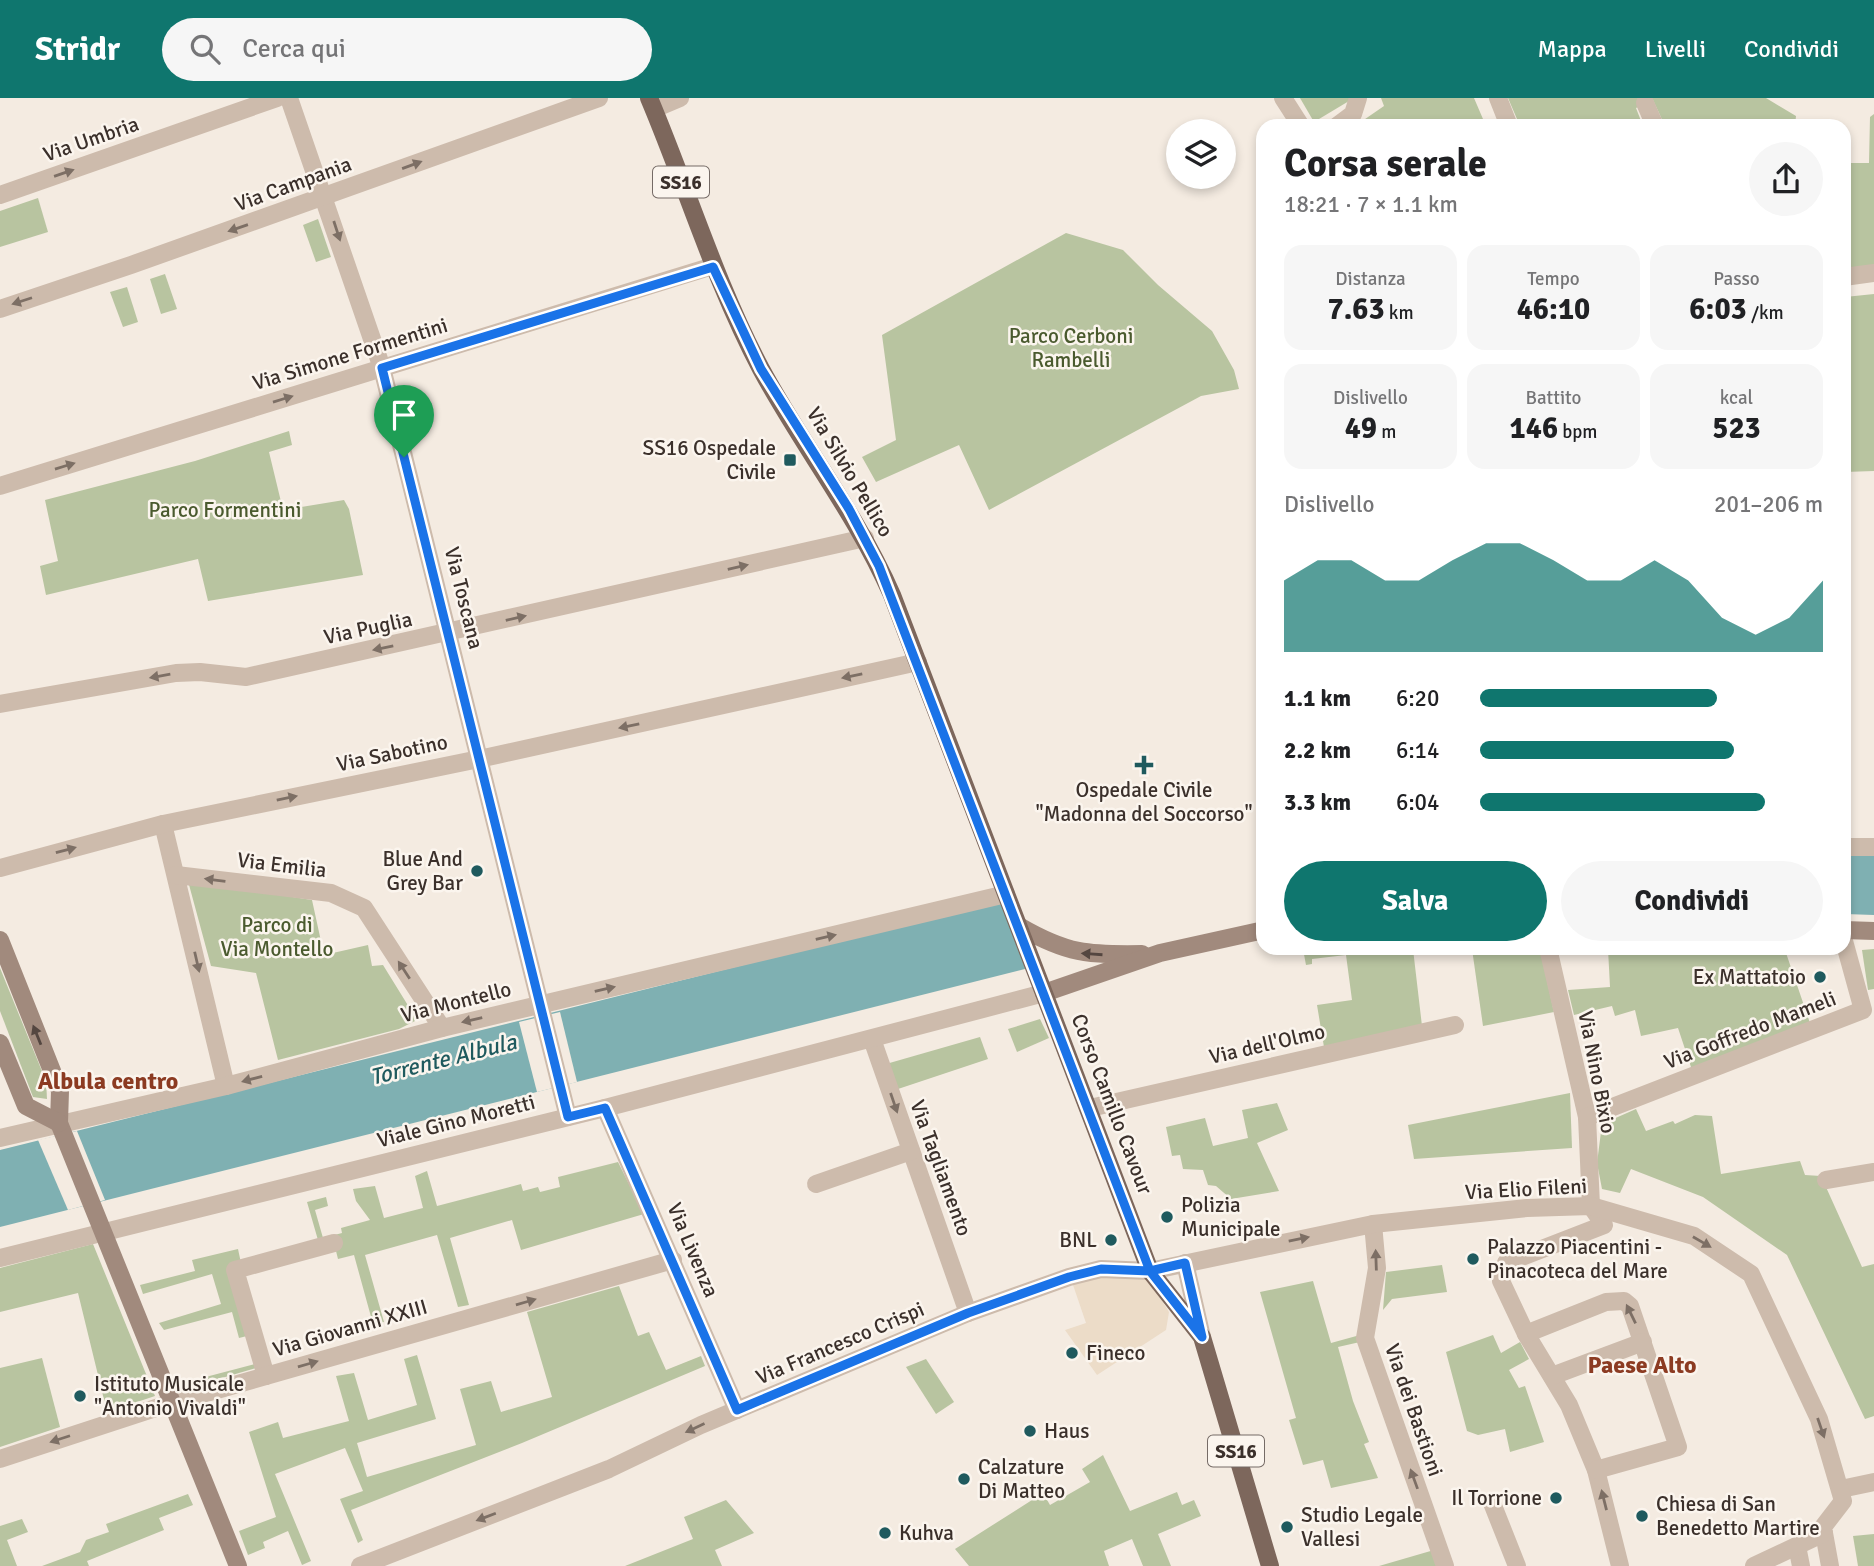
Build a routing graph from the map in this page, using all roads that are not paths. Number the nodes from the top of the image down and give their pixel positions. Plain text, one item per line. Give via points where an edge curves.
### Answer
1 (277, 98) edge
2 (289, 98) edge
3 (599, 98) edge
4 (680, 98) edge
5 (1283, 98) edge
6 (1358, 98) edge
7 (1498, 98) edge
8 (1645, 103) dead end
9 (652, 104) edge
10 (1296, 119) edge
11 (1346, 119) edge
12 (1506, 119) edge
13 (1652, 119) edge
14 (0, 195) edge
15 (325, 197) junction
16 (713, 267) junction
17 (1874, 273) edge
18 (1851, 276) edge
19 (0, 309) edge
20 (382, 368) junction
21 (0, 486) edge
22 (865, 538) junction
23 (450, 634) junction
24 (918, 662) junction
25 (0, 704) edge
26 (479, 759) junction
27 (163, 824) junction
28 (1851, 847) edge
29 (1874, 847) edge
30 (0, 868) edge
31 (176, 875) junction
32 (1006, 894) junction
33 (1019, 926) junction
34 (1851, 930) edge
35 (1874, 931) edge
36 (1256, 932) edge
37 (0, 940) edge
38 (1160, 953) junction
39 (1550, 955) edge
40 (1848, 955) edge
41 (1044, 993) junction
42 (540, 1010) junction
43 (1455, 1025) dead end
44 (442, 1028) junction
45 (872, 1039) junction
46 (0, 1043) edge
47 (226, 1086) junction
48 (605, 1108) junction
49 (1090, 1108) junction
50 (568, 1117) junction
51 (1587, 1118) junction
52 (61, 1128) junction
53 (0, 1139) edge
54 (911, 1151) junction
55 (1874, 1172) edge
56 (1826, 1180) dead end
57 (816, 1184) dead end
58 (1591, 1206) junction
59 (1373, 1224) junction
60 (103, 1232) junction
61 (334, 1243) dead end
62 (0, 1258) edge
63 (673, 1259) junction
64 (1185, 1263) junction
65 (1150, 1271) junction
66 (968, 1313) junction
67 (1526, 1334) junction
68 (1202, 1337) junction
69 (1643, 1342) junction
70 (266, 1376) junction
71 (1552, 1376) junction
72 (171, 1403) junction
73 (737, 1410) junction
74 (0, 1459) edge
75 (1596, 1470) junction
76 (1874, 1482) edge
77 (1841, 1489) junction
78 (1492, 1503) dead end
79 (1824, 1533) junction
80 (1797, 1546) junction
81 (1776, 1561) edge
82 (238, 1566) edge
83 (360, 1566) edge
84 (1270, 1566) edge
85 (1445, 1566) edge
86 (1517, 1566) edge
87 (1620, 1566) edge
88 (1754, 1566) edge
89 (1801, 1566) edge
90 (1830, 1566) edge

14 -> 1 street, Via Umbria
2 - 15 street, Via Toscana
15 -> 3 street, Via Campania
4 - 9 street
5 - 10 street
6 - 11 street
7 - 12 street
8 - 13 street
9 - 16 main road, Via Silvio Pellico / SS16
15 -> 19 street, Via Campania
15 -> 20 street, Via Toscana
16 - 20 street, Via Simone Formentini
16 - 22 main road, Via Silvio Pellico / SS16 via 761,369
17 - 18 street
21 -> 20 street, Via Simone Formentini
20 - 23 street, Via Toscana
23 -> 22 street, Via Puglia
22 - 24 main road, Via Silvio Pellico / SS16
23 -> 25 street, Via Puglia via 246,677 176,673
23 - 26 street, Via Toscana
24 -> 26 street, Via Sabotino
24 - 32 main road, Via Silvio Pellico / SS16
27 -> 26 street, Via Sabotino
26 - 42 street, Via Toscana
30 -> 27 street, Via Sabotino
27 - 31 street
28 - 29 street
44 -> 31 street, Via Emilia via 364,908 331,893
31 -> 47 street
32 - 33 main road, Via Silvio Pellico / SS16
42 -> 32 street, Via Montello
38 -> 33 street via 1077,952 1052,945
33 - 41 main road, Via Silvio Pellico / SS16
34 - 35 street
36 - 38 street
52 -> 37 street via 60,1091
38 - 41 street
39 - 51 street, Via Nino Bixio
40 - 51 street, Via Goffredo Mameli via 1863,1010
41 - 45 street, Viale Gino Moretti
41 - 49 main road, Corso Camillo Cavour / SS16
42 -> 44 street, Via Montello
42 - 50 street, Via Toscana
43 - 49 street, Via dell'Olmo
44 -> 47 street, Via Montello
45 - 48 street, Viale Gino Moretti
45 -> 54 street, Via Tagliamento
46 - 52 street via 26,1106
47 - 52 street, Via Montello
48 - 50 street, Viale Gino Moretti
48 - 63 street, Via Livenza
49 - 65 main road, Corso Camillo Cavour / SS16
50 - 60 street, Viale Gino Moretti
51 - 58 street, Via Nino Bixio
52 - 53 street, Via Montello
52 - 60 street
54 - 57 street
54 - 66 street, Via Tagliamento
55 - 56 street
58 - 59 street, Via Elio Fileni
58 - 67 street, Via Nino Bixio via 1604,1225 1506,1263 1501,1281
58 -> 77 street, Via Elio Fileni via 1695,1236 1751,1274 1819,1419
64 -> 59 street, Via Elio Fileni
85 -> 59 street, Via dei Bastioni via 1365,1338 1377,1268
60 - 62 street, Viale Gino Moretti
60 - 72 street
61 - 70 street via 235,1269
70 -> 63 street, Via Giovanni XXIII
63 - 73 street, Via Livenza
64 - 65 street, Via Elio Fileni
64 - 68 street
65 - 66 street, Via Francesco Crispi via 1101,1269
65 - 68 main road, SS16
66 - 73 street, Via Francesco Crispi
69 -> 67 street via 1624,1301 1606,1303
67 - 71 street
68 - 84 main road, SS16
69 - 71 street
69 - 75 street via 1678,1447
70 - 72 street, Via Giovanni XXIII
71 - 75 street
72 -> 74 street, Via Giovanni XXIII
72 - 82 street
73 -> 83 street, Via Francesco Crispi via 609,1469
87 -> 75 street
76 - 77 street
77 - 79 street via 1843,1500 1823,1527
78 - 86 street
79 - 80 street
79 - 90 street
80 - 81 street
80 - 89 street
81 - 88 street

